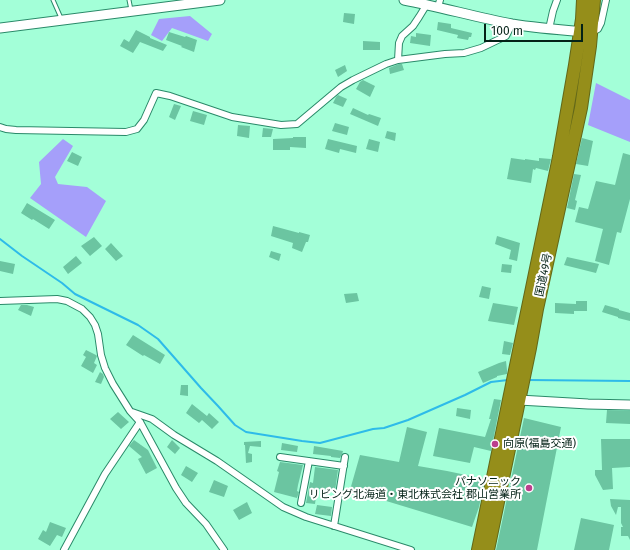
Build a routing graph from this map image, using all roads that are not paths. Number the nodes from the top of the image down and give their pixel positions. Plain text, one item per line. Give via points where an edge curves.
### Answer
1 (53, 0) edge
2 (129, 0) edge
3 (220, 0) edge
4 (404, 0) edge
5 (557, 0) edge
6 (583, 0) edge
7 (594, 0) edge
8 (606, 0) edge
9 (439, 3) edge
10 (426, 4) junction
11 (132, 11) junction
12 (62, 20) junction
13 (512, 24) junction
14 (0, 28) edge
15 (549, 29) junction
16 (586, 32) junction
17 (398, 60) junction
18 (0, 127) edge
19 (0, 301) edge
20 (519, 400) junction
21 (630, 405) edge
22 (130, 411) junction
23 (140, 422) junction
24 (280, 457) dead end
25 (345, 457) dead end
26 (309, 461) junction
27 (344, 466) junction
28 (300, 503) dead end
29 (334, 526) junction
30 (64, 550) edge
31 (224, 550) edge
32 (411, 550) edge
33 (478, 550) edge
34 (488, 550) edge

1 - 12 lane
2 - 11 lane
3 - 11 street
4 - 10 street
5 - 15 street
6 - 16 highway, 国道49号
7 - 16 highway, 国道49号
8 - 16 street via 598,29
9 - 10 street
9 - 13 street
10 - 17 street via 420,17 402,36
11 - 12 street
12 - 14 street
13 - 15 street
13 - 17 street via 506,36 482,48 464,53
15 - 16 street
16 - 20 highway, 国道49号 via 586,74 581,108
16 - 33 highway, 国道49号
17 - 18 street via 341,87 297,124 281,125 239,118 156,93 144,120 137,129 126,132 16,130
19 - 22 street via 57,298 82,309 95,325 105,368
20 - 21 street
20 - 34 highway, 国道49号
22 - 23 street
22 - 29 street via 152,419 283,507 306,518
23 - 30 street via 105,474
23 - 31 street via 186,503 206,524
24 - 26 street
25 - 27 street
26 - 27 street
26 - 28 street
27 - 29 street
29 - 32 street

